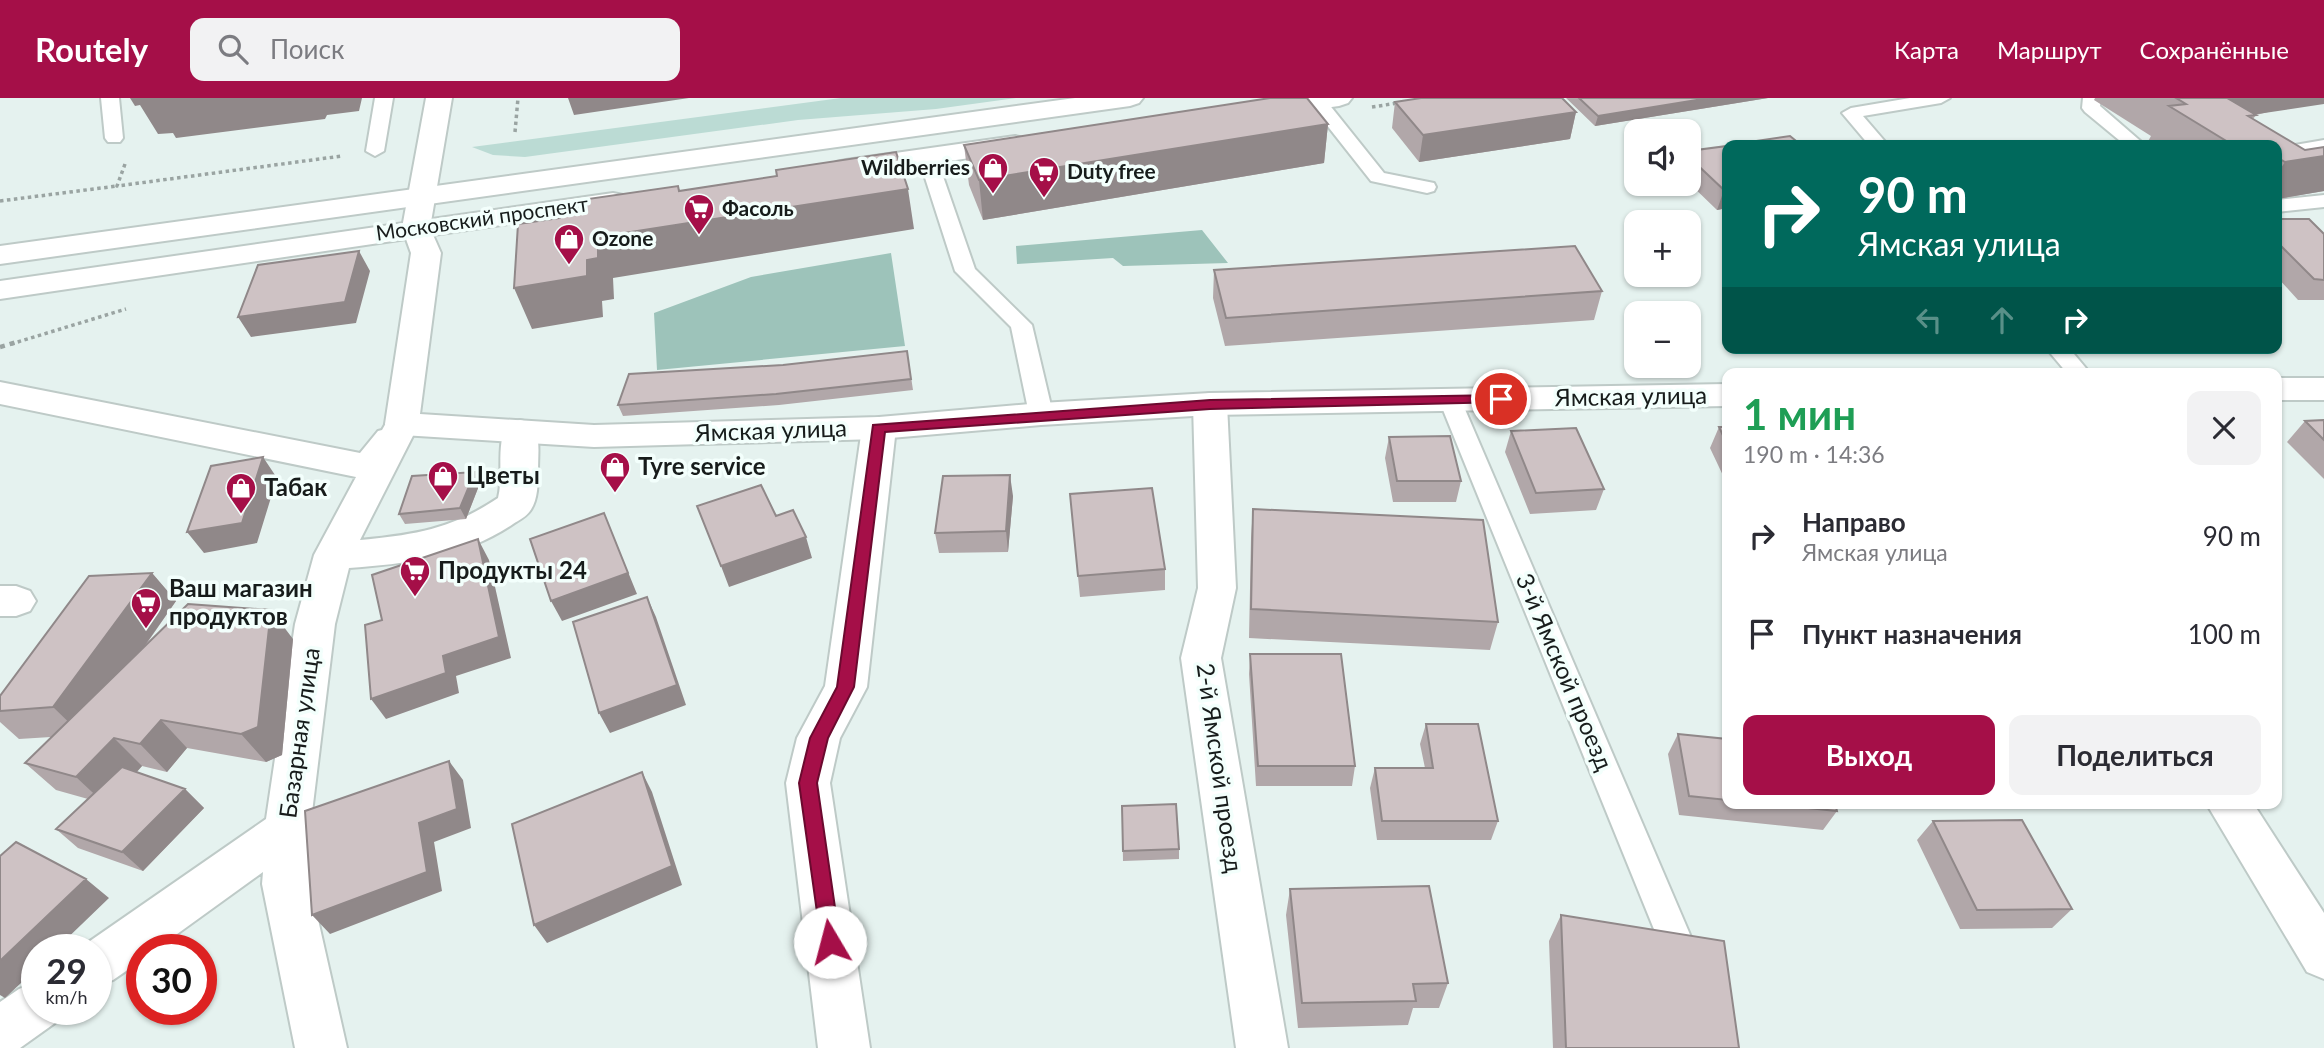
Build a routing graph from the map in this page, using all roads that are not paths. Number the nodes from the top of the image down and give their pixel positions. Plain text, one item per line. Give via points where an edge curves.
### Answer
1 (110, 98) edge
2 (384, 98) edge
3 (439, 98) edge
4 (1130, 98) edge
5 (1941, 98) edge
6 (2092, 98) edge
7 (1328, 100) edge
8 (1237, 113) edge
9 (114, 138) road end
10 (1875, 140) edge
11 (2130, 140) edge
12 (1035, 141) edge
13 (2324, 145) edge
14 (374, 151) dead end
15 (2282, 152) edge
16 (927, 156) junction
17 (818, 172) edge
18 (1427, 187) dead end
19 (421, 196) junction
20 (642, 197) edge
21 (2321, 197) edge
22 (2282, 205) edge
23 (416, 228) junction
24 (0, 255) edge
25 (0, 290) edge
26 (2062, 354) edge
27 (2075, 368) edge
28 (2282, 389) edge
29 (2324, 389) edge
30 (0, 393) edge
31 (1722, 396) edge
32 (1450, 400) junction
33 (1210, 404) junction
34 (1041, 414) junction
35 (402, 424) junction
36 (878, 428) junction
37 (520, 431) junction
38 (333, 555) junction
39 (2232, 809) edge
40 (287, 829) junction
41 (1677, 944) edge
42 (112, 953) edge
43 (2324, 956) edge
44 (21, 1017) edge
45 (0, 1032) edge
46 (321, 1048) edge
47 (844, 1048) edge
48 (1262, 1048) edge

1 - 9 lane
2 - 14 lane
3 - 19 main road
4 - 19 main road, Московский проспект
5 - 10 lane via 1851,113
6 - 11 lane via 2091,108
7 - 8 main road
7 - 18 lane via 1378,177
12 - 16 main road
13 - 15 lane
16 - 17 main road
16 - 34 lane via 965,271 1021,325
19 - 23 main road
19 - 24 main road, Московский проспект
20 - 23 main road, Московский проспект
21 - 22 lane
23 - 25 main road, Московский проспект
23 - 35 main road, Базарная улица via 426,253
26 - 27 lane
28 - 29 main road
30 - 35 main road via 368,467
31 - 32 main road, Ямская улица
32 - 33 main road, Ямская улица
32 - 41 lane, 3-й Ямской проезд
33 - 34 main road, Ямская улица
33 - 48 main road, 2-й Ямской проезд via 1217,588 1201,658
34 - 36 main road, Ямская улица
35 - 37 main road, Ямская улица
35 - 38 main road, Базарная улица
36 - 37 main road, Ямская улица via 594,436
36 - 47 main road via 846,687 819,738 808,783
37 - 38 main road via 520,483 515,505 489,524 433,545
38 - 40 main road, Базарная улица via 315,624
39 - 43 main road
40 - 42 main road
40 - 46 main road, Базарная улица via 286,884
44 - 45 main road

